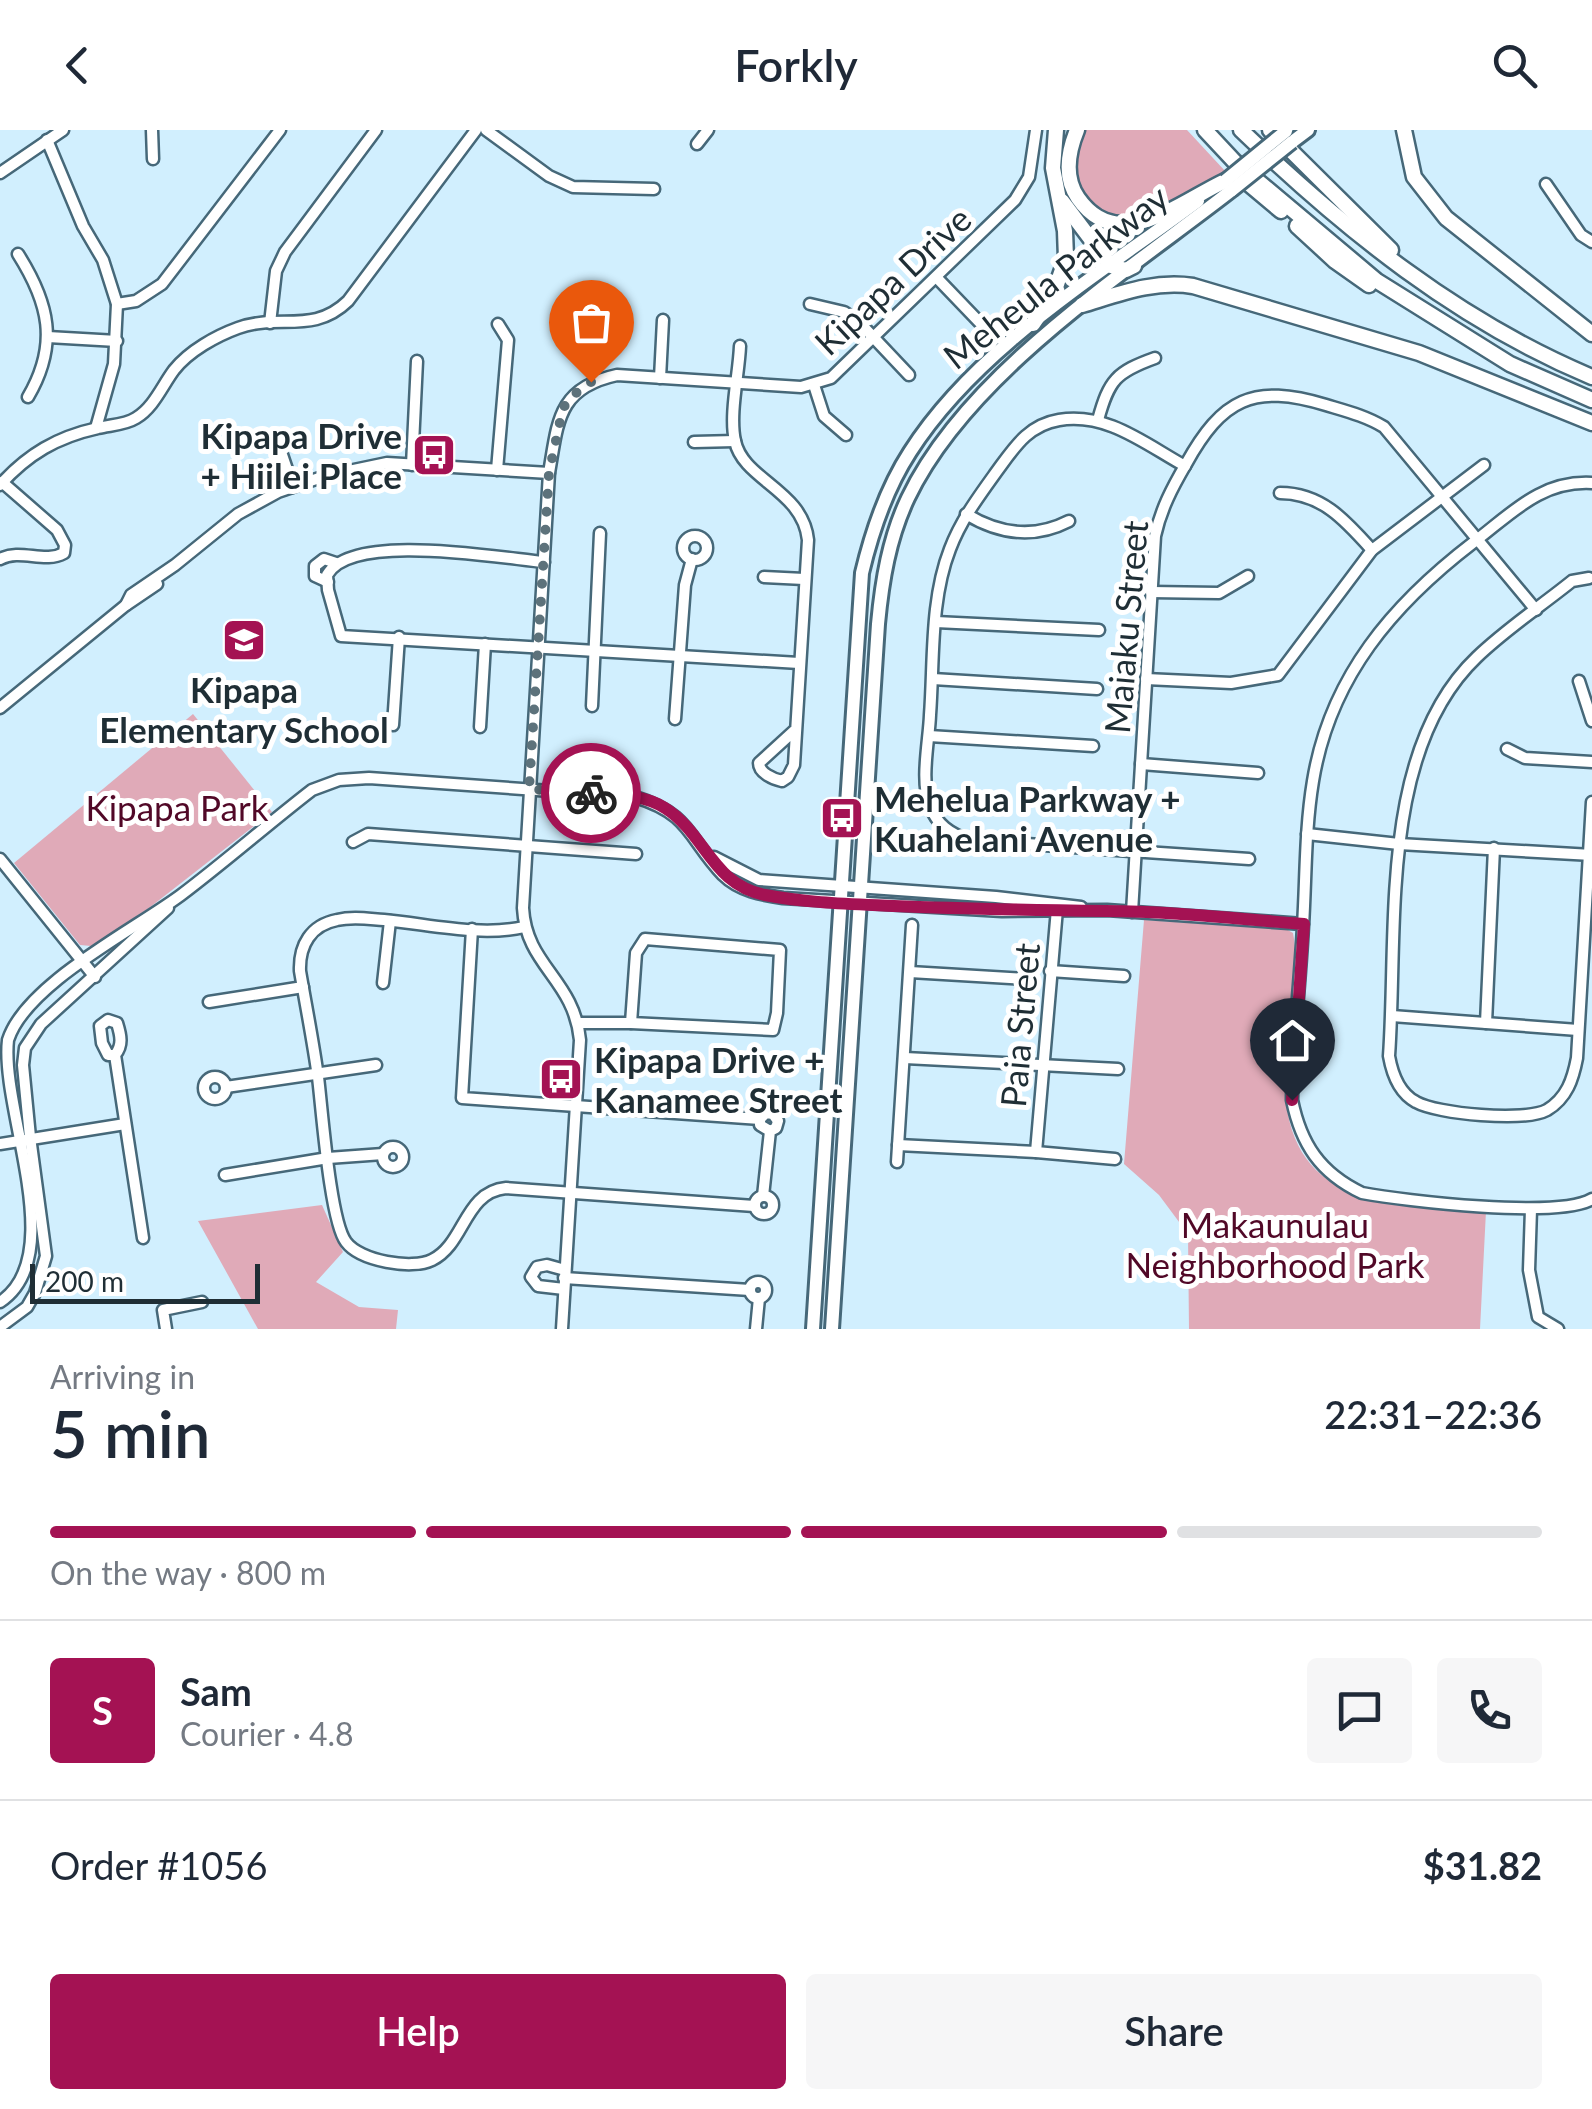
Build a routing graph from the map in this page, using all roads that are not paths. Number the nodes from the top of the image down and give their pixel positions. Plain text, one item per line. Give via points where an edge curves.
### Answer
1 (64, 130) edge
2 (152, 130) edge
3 (280, 130) edge
4 (376, 130) edge
5 (476, 130) edge
6 (486, 130) edge
7 (708, 130) edge
8 (1036, 130) edge
9 (1056, 130) edge
10 (1077, 130) edge
11 (1194, 130) edge
12 (1205, 130) edge
13 (1241, 130) edge
14 (1270, 130) edge
15 (1308, 130) edge
16 (1404, 130) edge
17 (1288, 135) edge
18 (47, 140) junction
19 (697, 144) dead end
20 (153, 159) dead end
21 (0, 174) edge
22 (1055, 182) junction
23 (1546, 184) dead end
24 (1229, 186) junction
25 (654, 189) dead end
26 (1592, 242) edge
27 (18, 254) dead end
28 (1111, 266) junction
29 (1134, 266) junction
30 (937, 278) junction
31 (1432, 289) junction
32 (116, 304) junction
33 (810, 304) dead end
34 (1082, 306) junction
35 (663, 320) dead end
36 (270, 323) junction
37 (498, 324) dead end
38 (1033, 324) junction
39 (984, 327) dead end
40 (1592, 334) edge
41 (48, 337) junction
42 (875, 337) junction
43 (118, 341) junction
44 (740, 346) dead end
45 (1155, 358) dead end
46 (417, 361) dead end
47 (1510, 364) junction
48 (910, 375) dead end
49 (1592, 377) edge
50 (660, 378) junction
51 (736, 382) junction
52 (814, 385) junction
53 (28, 397) dead end
54 (1592, 400) edge
55 (1098, 420) junction
56 (1592, 423) edge
57 (96, 428) junction
58 (846, 435) dead end
59 (276, 438) dead end
60 (734, 440) junction
61 (694, 442) dead end
62 (412, 464) junction
63 (1484, 465) dead end
64 (1185, 466) junction
65 (497, 470) junction
66 (549, 473) junction
67 (1592, 483) edge
68 (1, 484) edge
69 (293, 486) junction
70 (1280, 494) dead end
71 (1443, 497) junction
72 (966, 514) junction
73 (1069, 522) dead end
74 (600, 533) dead end
75 (1478, 539) junction
76 (1372, 550) junction
77 (0, 559) edge
78 (692, 559) dead end
79 (544, 562) junction
80 (1248, 576) dead end
81 (764, 577) dead end
82 (1588, 578) dead end
83 (804, 579) junction
84 (1151, 592) junction
85 (1536, 610) junction
86 (936, 622) junction
87 (1099, 630) dead end
88 (399, 637) junction
89 (484, 644) junction
90 (540, 646) junction
91 (595, 650) junction
92 (680, 656) junction
93 (799, 663) junction
94 (933, 679) junction
95 (1146, 679) junction
96 (1579, 682) dead end
97 (1097, 689) dead end
98 (592, 706) dead end
99 (0, 708) edge
100 (676, 719) dead end
101 (1592, 721) edge
102 (393, 725) dead end
103 (480, 727) dead end
104 (794, 732) junction
105 (929, 736) junction
106 (1093, 746) dead end
107 (1507, 748) dead end
108 (1592, 762) edge
109 (1141, 764) junction
110 (1258, 773) dead end
111 (529, 789) junction
112 (1592, 802) edge
113 (1307, 834) junction
114 (353, 842) dead end
115 (1399, 844) junction
116 (526, 845) junction
117 (1494, 848) junction
118 (1136, 852) junction
119 (636, 854) dead end
120 (709, 854) junction
121 (1590, 854) edge
122 (0, 859) edge
123 (1248, 859) dead end
124 (842, 887) junction
125 (860, 889) junction
126 (179, 896) junction
127 (840, 903) junction
128 (859, 904) junction
129 (1057, 908) junction
130 (1132, 912) junction
131 (390, 921) junction
132 (1304, 924) junction
133 (912, 925) dead end
134 (524, 927) junction
135 (472, 928) junction
136 (1588, 946) edge
137 (83, 961) junction
138 (1050, 971) junction
139 (910, 972) junction
140 (1124, 976) dead end
141 (95, 977) junction
142 (1028, 979) dead end
143 (382, 984) dead end
144 (303, 987) junction
145 (209, 1002) dead end
146 (1392, 1016) junction
147 (578, 1023) junction
148 (631, 1023) junction
149 (1486, 1023) junction
150 (1578, 1030) junction
151 (115, 1055) dead end
152 (904, 1058) junction
153 (376, 1065) dead end
154 (1042, 1065) junction
155 (1118, 1069) dead end
156 (317, 1073) junction
157 (226, 1087) dead end
158 (576, 1106) junction
159 (125, 1124) junction
160 (30, 1137) junction
161 (13, 1142) junction
162 (0, 1144) edge
163 (898, 1145) junction
164 (1036, 1152) junction
165 (383, 1154) dead end
166 (328, 1158) junction
167 (1114, 1160) dead end
168 (897, 1162) dead end
169 (225, 1176) dead end
170 (570, 1192) junction
171 (1592, 1199) edge
172 (1531, 1208) junction
173 (142, 1238) dead end
174 (564, 1279) junction
175 (0, 1302) edge
176 (202, 1302) dead end
177 (0, 1327) edge
178 (166, 1329) edge
179 (562, 1329) edge
180 (756, 1329) edge
181 (813, 1329) edge
182 (832, 1329) edge
183 (1558, 1329) edge

1 - 18 street
2 - 20 street
3 - 32 street via 162,284 136,301
4 - 36 street via 285,252
5 - 36 street via 348,301 304,322
6 - 25 street via 572,187
7 - 19 street
8 - 30 street, Kipapa Drive via 1023,188
9 - 22 highway
10 - 24 highway via 1068,159 1072,188 1104,221 1153,220
11 - 47 highway via 1335,261 1418,317
12 - 47 highway via 1376,280
13 - 31 highway via 1364,240
14 - 31 highway
15 - 17 main road, Meheula Parkway
16 - 40 highway via 1414,177 1446,218
17 - 24 main road, Meheula Parkway, bridge
18 - 21 street
18 - 32 street via 103,260
22 - 28 highway via 1070,214
22 - 38 highway via 1066,258
23 - 26 street
24 - 28 main road, Meheula Parkway
24 - 29 main road, Meheula Parkway
27 - 41 street via 40,294
28 - 29 highway
28 - 38 main road, Meheula Parkway
29 - 34 main road, Meheula Parkway
30 - 39 street
30 - 42 street, Kipapa Drive
31 - 49 highway via 1500,333
32 - 43 street
33 - 42 street via 844,312
34 - 56 highway via 1147,286 1193,286 1419,353
34 - 125 main road, Meheula Parkway via 962,414 931,455 895,530 878,624
35 - 50 street
36 - 57 street via 212,340 186,358 135,419
37 - 65 street via 508,340
38 - 124 main road, Meheula Parkway via 950,398 910,452 873,533 862,574
41 - 43 street
41 - 53 street
42 - 48 street
42 - 52 street, Kipapa Drive via 831,378
43 - 57 street
44 - 51 street
45 - 55 street via 1114,380
46 - 62 street
47 - 54 highway
50 - 51 street, Kipapa Drive
50 - 66 street, Kipapa Drive via 617,375 572,396 558,424
51 - 52 street, Kipapa Drive
51 - 60 street
52 - 58 street via 824,416
55 - 64 street
55 - 72 street via 1061,420 1024,435
57 - 68 street via 36,450
59 - 69 street
60 - 61 street
60 - 83 street via 742,457 803,517
62 - 65 street
62 - 69 street via 374,464
63 - 71 street
64 - 71 street, Maiaku Street via 1229,408 1286,395 1384,426
64 - 84 street, Maiaku Street via 1159,519
65 - 66 street
66 - 79 street, Kipapa Drive
67 - 75 street via 1538,493
68 - 77 street via 57,530 65,545 52,558
69 - 99 street via 238,514
70 - 76 street via 1299,493 1326,505
71 - 75 street, Maiaku Street
71 - 76 street
72 - 73 street via 1011,532
72 - 86 street via 946,558
74 - 91 street
75 - 85 street, Maiaku Street
75 - 113 street via 1400,605 1346,682 1319,752
76 - 95 street via 1278,676 1231,683
78 - 92 street
79 - 88 street via 393,549 336,564 327,575 342,636
79 - 90 street, Kipapa Drive
80 - 84 street via 1218,593
81 - 83 street
82 - 85 street via 1572,581
83 - 93 street
84 - 95 street, Maiaku Street
85 - 115 street via 1476,657 1440,707 1414,762
86 - 87 street
86 - 94 street
88 - 89 street
88 - 102 street
89 - 90 street
89 - 103 street
90 - 91 street
90 - 111 street, Kipapa Drive
91 - 92 street
91 - 98 street
92 - 93 street
92 - 100 street
93 - 104 street
94 - 97 street
94 - 105 street
95 - 109 street, Maiaku Street
96 - 101 street
104 - 104 street via 758,763 762,772 782,781 791,772
105 - 106 street
105 - 118 street via 926,792 951,833 984,842
107 - 108 street via 1525,758
109 - 110 street
109 - 118 street, Maiaku Street
111 - 116 street, Kipapa Drive
111 - 120 street via 635,797 663,806
111 - 126 street via 369,778 328,782
112 - 121 street
113 - 115 street
113 - 132 street
114 - 116 street via 368,834
115 - 117 street
115 - 146 street
116 - 119 street
116 - 134 street, Kipapa Drive
117 - 121 street
117 - 149 street
118 - 123 street
118 - 130 street, Maiaku Street
120 - 124 street via 759,880
120 - 127 street via 724,876 748,890
121 - 136 street
122 - 137 street
124 - 125 street
124 - 127 main road, Meheula Parkway
125 - 128 main road, Meheula Parkway
125 - 129 street
126 - 137 street
126 - 141 street
127 - 128 street
127 - 181 main road, Meheula Parkway
128 - 129 street
128 - 182 main road, Meheula Parkway
129 - 130 street
129 - 138 street, Paia Street
130 - 132 street
131 - 135 street
131 - 143 street
131 - 144 street via 352,918 321,926 302,948
132 - 172 street via 1292,1100 1300,1133 1319,1164 1362,1192
133 - 139 street
134 - 135 street
134 - 147 street
135 - 158 street via 462,1098
136 - 150 street
137 - 141 street
137 - 161 street via 33,1002 10,1035 4,1056
138 - 140 street
138 - 154 street, Paia Street
139 - 142 street
139 - 152 street
141 - 160 street via 41,1024 25,1048
144 - 145 street
144 - 156 street
146 - 149 street
146 - 150 street via 1391,1066 1410,1098 1440,1109 1510,1116 1548,1109 1569,1088
147 - 148 street
147 - 158 street
148 - 148 street via 773,1030 780,950 646,939 636,953
149 - 150 street
151 - 159 street
152 - 154 street
152 - 163 street
153 - 156 street
154 - 155 street
154 - 164 street, Paia Street
156 - 157 street
156 - 166 street
158 - 170 street
158 - 170 street via 760,1119 766,1114 776,1116 778,1125 770,1132 763,1196 754,1206
159 - 160 street
159 - 173 street
160 - 161 street
160 - 177 street via 46,1256 27,1307
161 - 162 street
161 - 175 street via 29,1238 22,1280
163 - 164 street
163 - 168 street
164 - 167 street
165 - 166 street
166 - 169 street
166 - 170 street via 339,1229 355,1251 374,1260 437,1258 478,1200 496,1189
170 - 174 street
171 - 172 street
172 - 183 street via 1529,1270 1538,1317
174 - 179 street
174 - 180 street via 754,1294
176 - 178 street via 163,1310

